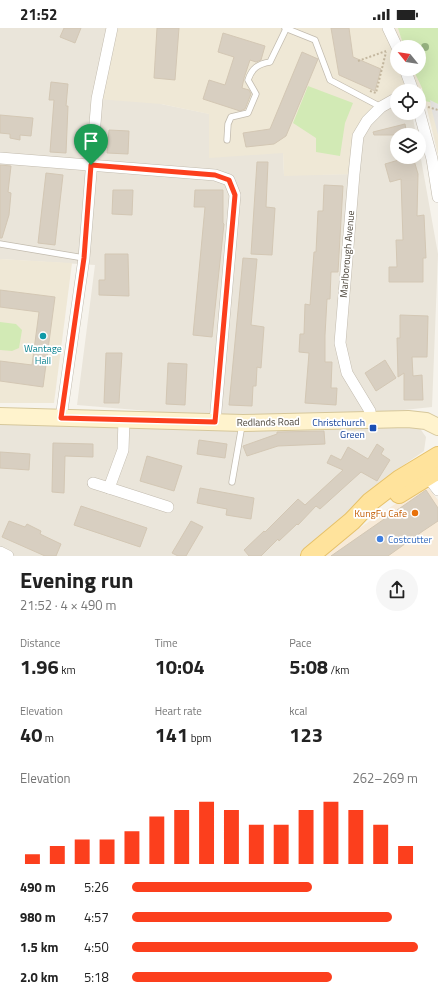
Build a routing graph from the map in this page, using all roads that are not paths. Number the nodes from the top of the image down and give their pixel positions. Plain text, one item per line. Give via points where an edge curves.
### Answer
1 (112, 28) edge
2 (285, 28) edge
3 (388, 28) edge
4 (390, 42) edge
5 (390, 102) edge
6 (381, 107) junction
7 (422, 120) edge
8 (228, 140) dead end
9 (0, 158) edge
10 (435, 158) edge
11 (91, 165) junction
12 (438, 197) edge
13 (0, 244) edge
14 (84, 258) junction
15 (0, 416) edge
16 (61, 418) junction
17 (124, 420) junction
18 (370, 420) junction
19 (215, 422) junction
20 (243, 423) junction
21 (437, 423) edge
22 (438, 456) edge
23 (431, 476) edge
24 (232, 482) dead end
25 (93, 483) dead end
26 (109, 488) junction
27 (168, 508) dead end
28 (0, 552) edge
29 (8, 556) edge
30 (310, 556) edge

1 - 11 street via 96,99
2 - 6 lane via 315,40 330,80
2 - 8 lane via 270,62 250,72 248,80 256,94 248,113 231,117 228,124
3 - 4 street
5 - 6 street, Marlborough Avenue
6 - 18 street, Marlborough Avenue via 367,121 358,136 340,344 347,373 370,411
7 - 10 street
9 - 11 street
10 - 12 street
11 - 14 street
11 - 19 street via 215,175 229,180 235,195
13 - 14 lane
14 - 16 street
15 - 16 street, Redlands Road
16 - 17 street, Redlands Road
17 - 19 street, Redlands Road
17 - 26 street via 124,450
18 - 20 street, Redlands Road
18 - 21 street, Redlands Road via 408,419
19 - 20 street, Redlands Road
20 - 24 lane
22 - 23 main road
23 - 30 main road via 374,511 352,521
25 - 26 street
26 - 27 street
28 - 29 street

